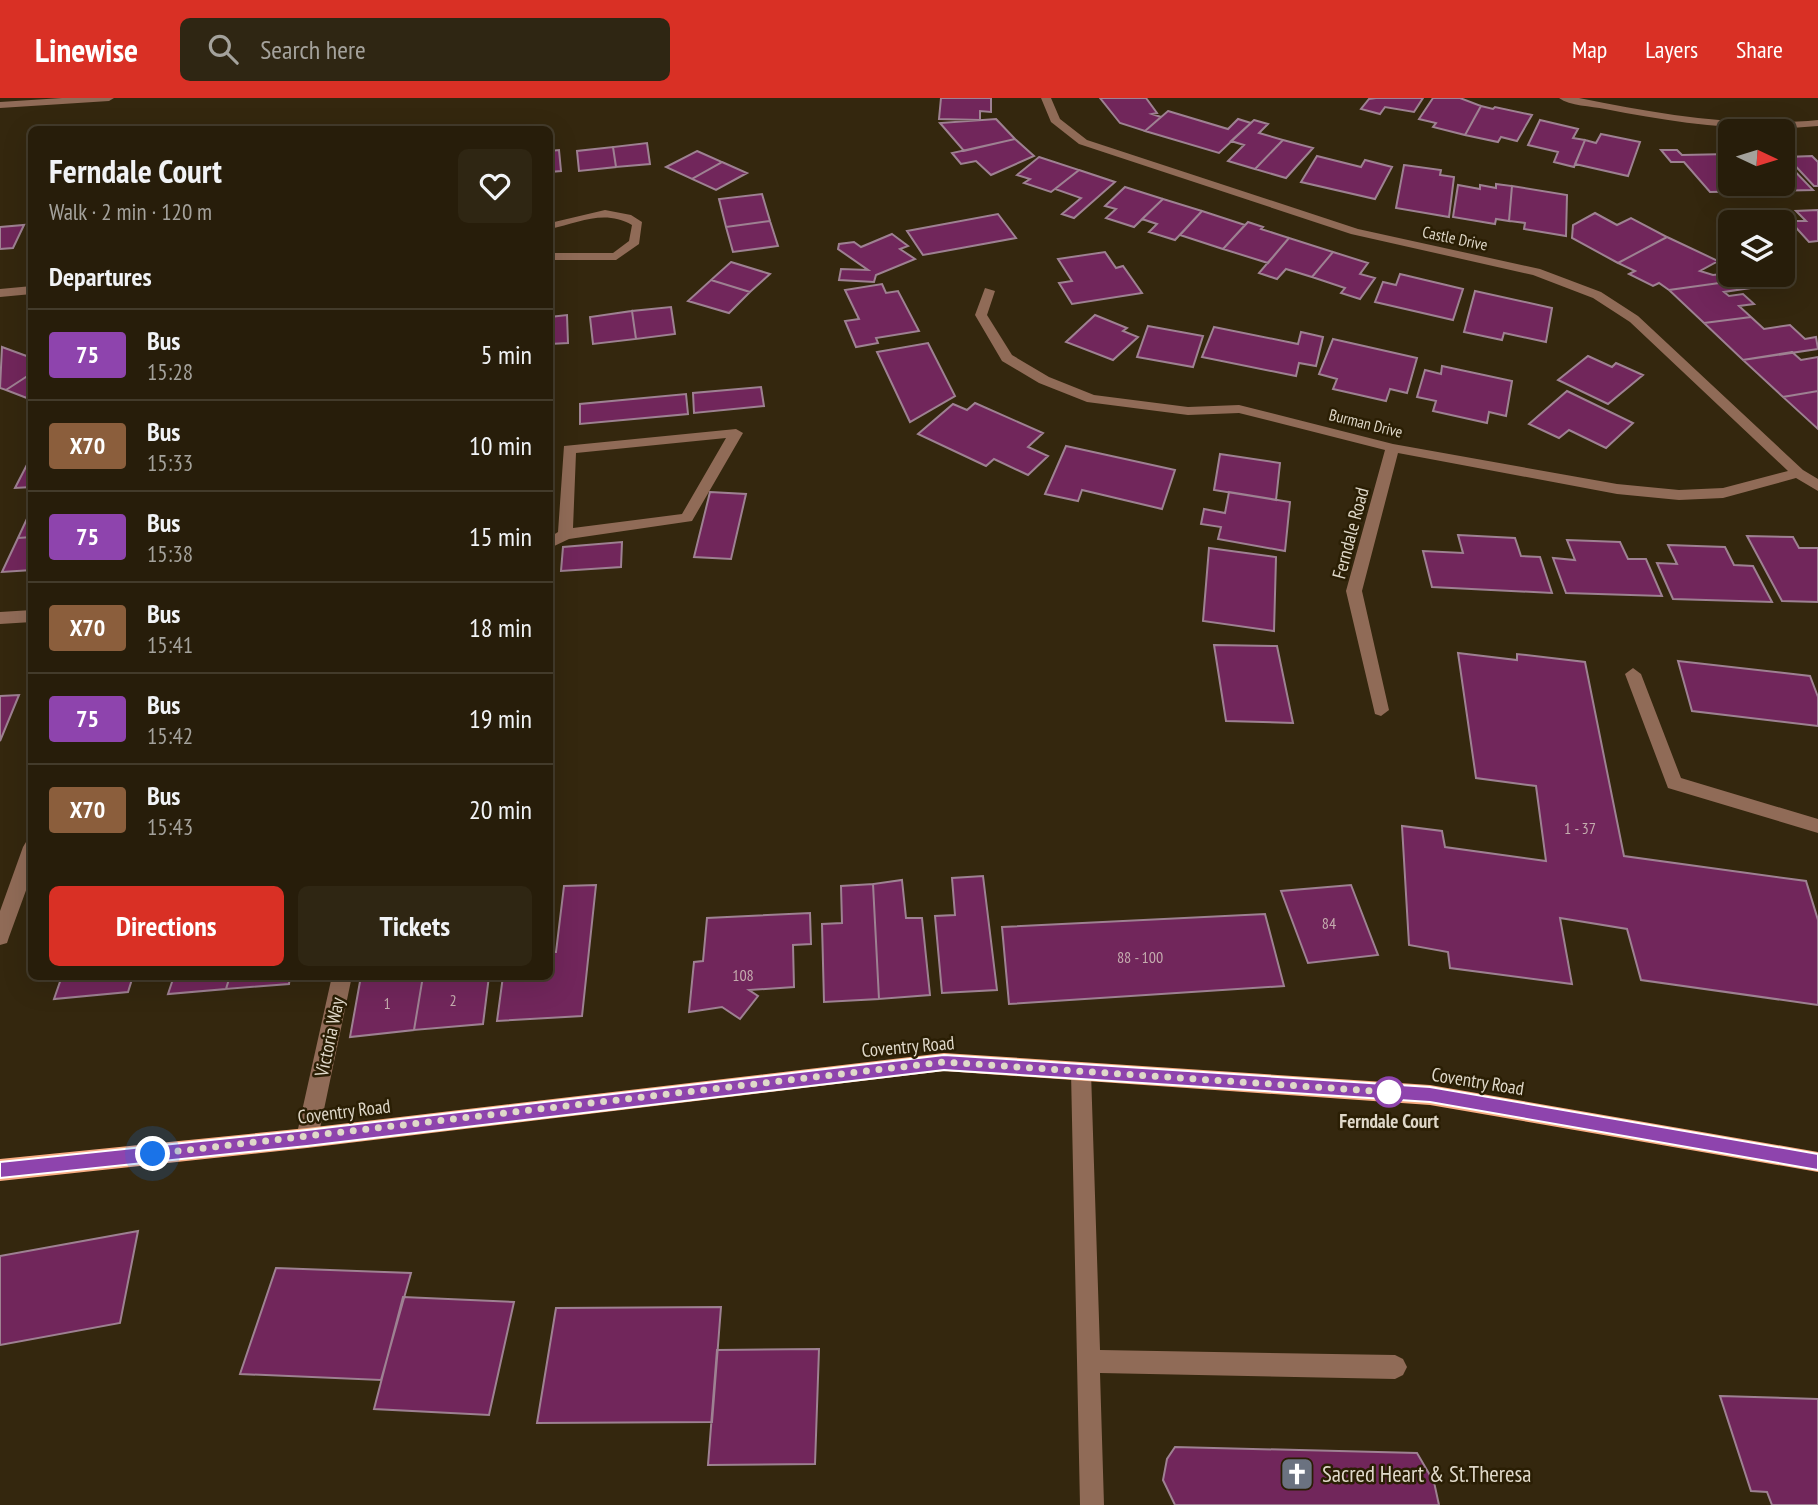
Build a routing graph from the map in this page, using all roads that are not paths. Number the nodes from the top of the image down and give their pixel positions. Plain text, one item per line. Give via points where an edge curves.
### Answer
1 (109, 98) edge
2 (1046, 98) edge
3 (1563, 98) edge
4 (0, 104) edge
5 (1818, 123) edge
6 (553, 225) edge
7 (553, 257) edge
8 (28, 290) edge
9 (989, 291) dead end
10 (0, 293) edge
11 (1393, 448) junction
12 (1798, 473) junction
13 (1818, 486) edge
14 (565, 534) junction
15 (553, 541) edge
16 (28, 616) edge
17 (0, 618) edge
18 (1633, 674) dead end
19 (1381, 710) dead end
20 (1818, 826) edge
21 (28, 859) edge
22 (0, 936) edge
23 (341, 980) edge
24 (1081, 1072) junction
25 (307, 1138) junction
26 (1818, 1162) edge
27 (0, 1170) edge
28 (1088, 1361) junction
29 (1395, 1367) dead end
30 (1092, 1505) edge

1 - 4 street
2 - 12 street, Castle Drive via 1055,120 1083,142 1355,232 1536,272 1597,295 1634,319
3 - 5 street via 1745,127
6 - 7 street via 589,214 624,214 638,224 635,242 616,256
8 - 10 street
9 - 11 street, Burman Drive via 981,315 1007,358 1044,380 1092,399 1188,411 1239,409
11 - 12 street, Burman Drive via 1617,489 1679,495 1723,493
11 - 19 street, Ferndale Road via 1354,591
12 - 13 street, Castle Drive
14 - 14 street via 687,518 736,433 569,449
14 - 15 street
16 - 17 street
18 - 20 street via 1674,783
21 - 22 street
23 - 25 street, Victoria Way
24 - 25 main road, Coventry Road via 944,1062
24 - 26 main road, Coventry Road via 1430,1095
24 - 28 street
25 - 27 main road, Coventry Road
28 - 29 street
28 - 30 street

